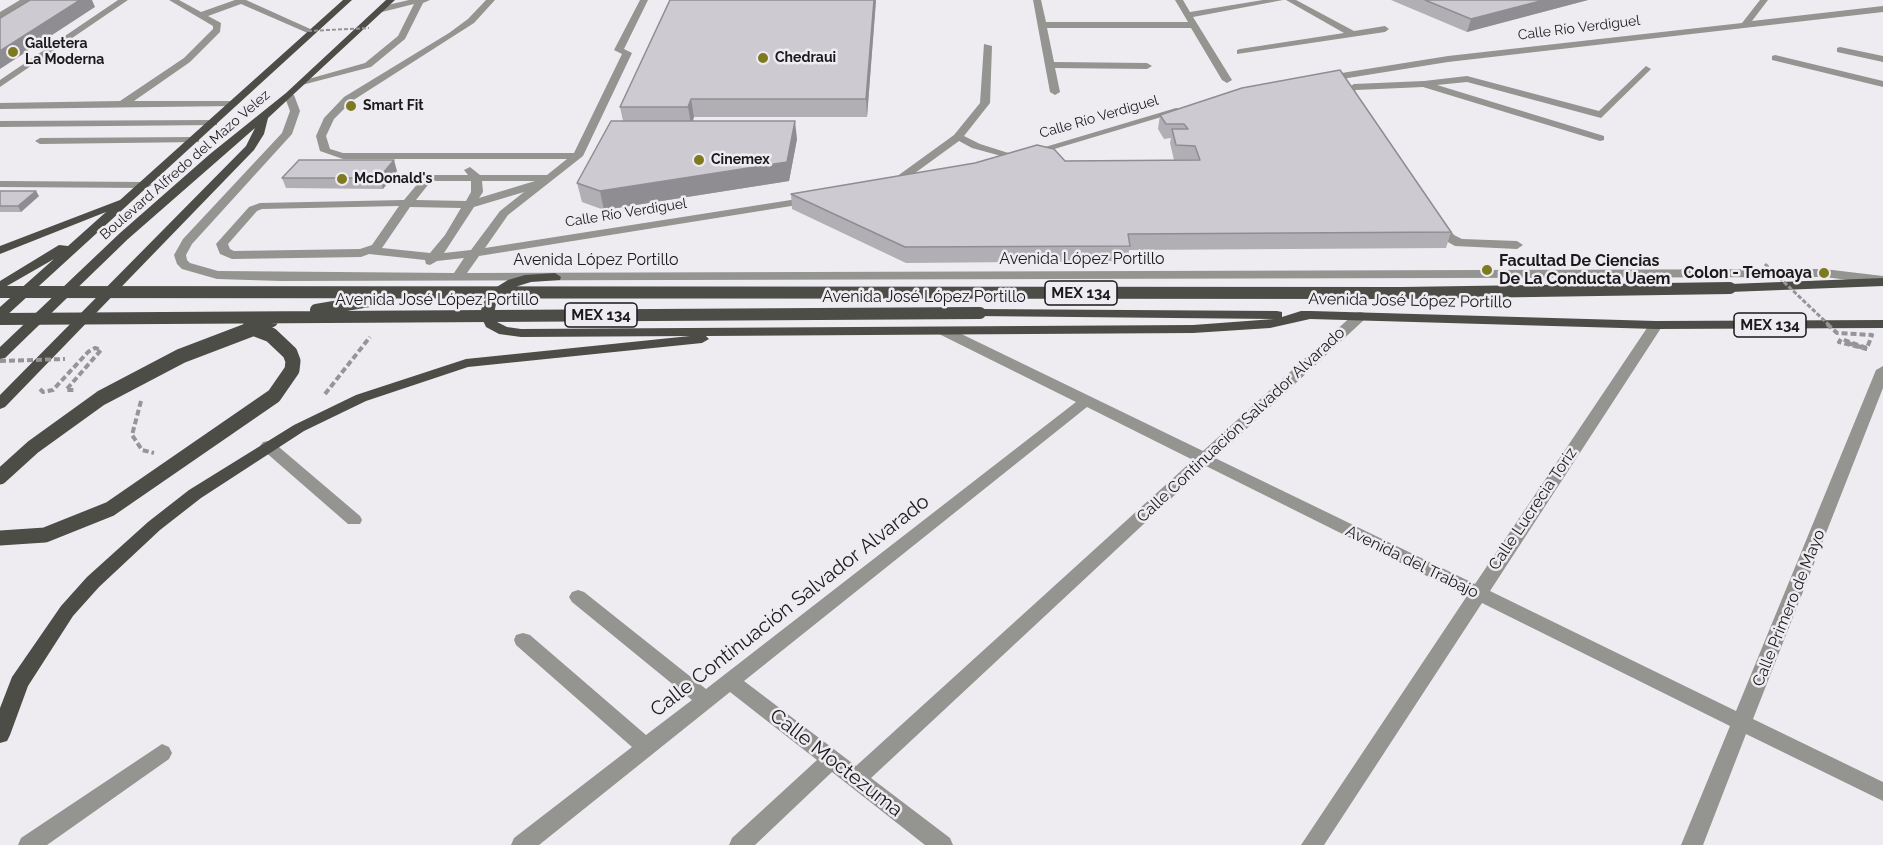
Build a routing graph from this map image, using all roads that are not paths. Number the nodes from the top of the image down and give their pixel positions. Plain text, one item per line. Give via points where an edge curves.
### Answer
1 (26, 0) edge
2 (124, 0) edge
3 (173, 0) edge
4 (348, 0) edge
5 (391, 0) edge
6 (422, 0) edge
7 (491, 0) edge
8 (644, 0) edge
9 (1037, 0) edge
10 (1179, 0) edge
11 (1279, 0) edge
12 (1290, 0) edge
13 (1764, 0) edge
14 (240, 1) edge
15 (382, 9) junction
16 (1883, 9) edge
17 (201, 15) junction
18 (1187, 15) junction
19 (0, 16) edge
20 (1746, 23) junction
21 (1042, 25) junction
22 (1193, 25) junction
23 (1385, 29) dead end
24 (310, 31) junction
25 (1353, 34) junction
26 (987, 46) dead end
27 (1840, 50) dead end
28 (1240, 52) dead end
29 (1775, 58) dead end
30 (1883, 59) edge
31 (1049, 65) junction
32 (1147, 66) dead end
33 (1384, 69) junction
34 (1646, 69) dead end
35 (1227, 80) dead end
36 (1309, 81) edge
37 (0, 84) edge
38 (301, 84) junction
39 (1424, 84) junction
40 (1883, 84) edge
41 (1055, 92) dead end
42 (289, 95) junction
43 (123, 104) junction
44 (234, 104) junction
45 (0, 106) edge
46 (1187, 108) edge
47 (1361, 110) edge
48 (263, 115) junction
49 (213, 123) junction
50 (0, 124) edge
51 (958, 137) junction
52 (1600, 138) dead end
53 (195, 140) junction
54 (40, 141) dead end
55 (420, 155) junction
56 (452, 155) junction
57 (578, 156) junction
58 (1016, 157) junction
59 (995, 163) edge
60 (476, 177) junction
61 (428, 178) junction
62 (547, 180) junction
63 (920, 181) edge
64 (15, 183) junction
65 (0, 184) edge
66 (146, 185) junction
67 (0, 196) edge
68 (129, 199) junction
69 (816, 199) edge
70 (407, 204) junction
71 (469, 205) junction
72 (1429, 209) edge
73 (82, 239) junction
74 (1517, 245) dead end
75 (0, 250) edge
76 (370, 250) junction
77 (475, 252) junction
78 (434, 257) junction
79 (417, 277) junction
80 (457, 277) junction
81 (555, 277) junction
82 (1883, 281) edge
83 (0, 286) edge
84 (0, 292) edge
85 (432, 293) junction
86 (0, 314) edge
87 (1311, 315) junction
88 (1360, 316) junction
89 (222, 317) junction
90 (0, 319) edge
91 (1883, 324) edge
92 (1656, 325) junction
93 (942, 330) junction
94 (740, 333) junction
95 (0, 355) edge
96 (1883, 370) edge
97 (4, 399) edge
98 (1085, 402) junction
99 (268, 446) junction
100 (1203, 460) junction
101 (0, 477) edge
102 (354, 520) dead end
103 (0, 538) edge
104 (1476, 594) junction
105 (578, 597) dead end
106 (523, 640) dead end
107 (730, 681) junction
108 (707, 701) junction
109 (1743, 723) junction
110 (0, 735) edge
111 (647, 748) junction
112 (162, 753) dead end
113 (831, 760) junction
114 (857, 778) junction
115 (1883, 792) edge
116 (29, 845) edge
117 (522, 845) edge
118 (740, 845) edge
119 (942, 845) edge
120 (1312, 845) edge
121 (1692, 845) edge

1 - 19 street
2 - 37 street
3 - 17 street
4 - 24 main road, Boulevard Alfredo del Mazo Velez
5 - 15 main road, Boulevard Alfredo del Mazo Velez
6 - 15 street
6 - 38 street via 402,37 368,64
7 - 55 street via 452,35 348,99 329,118 321,136 325,151 331,154
8 - 57 street via 619,50 627,53
9 - 21 street
10 - 18 street
11 - 18 street
12 - 25 street
13 - 20 street
14 - 17 street
14 - 24 street
15 - 38 main road, Boulevard Alfredo del Mazo Velez
16 - 20 street, Calle Río Verdiguel
17 - 43 street via 218,25 218,30 187,60
18 - 22 street
20 - 33 street, Calle Río Verdiguel
21 - 22 street
21 - 31 street
22 - 35 street
23 - 25 street
24 - 44 main road, Boulevard Alfredo del Mazo Velez
25 - 28 street
26 - 51 street via 987,98
27 - 30 street
29 - 40 street
31 - 32 street
31 - 41 street
33 - 36 street, Calle Río Verdiguel
33 - 39 street
34 - 39 street via 1601,116 1467,79
38 - 42 main road, Boulevard Alfredo del Mazo Velez
39 - 47 street via 1349,88
39 - 52 street
42 - 48 main road, Boulevard Alfredo del Mazo Velez
42 - 79 street, Avenida López Portillo via 295,111 287,134 187,242 181,261 186,267 205,273
43 - 44 street
43 - 45 street
44 - 49 main road, Boulevard Alfredo del Mazo Velez
46 - 58 street, Calle Río Verdiguel
48 - 95 main road, Boulevard Alfredo del Mazo Velez via 124,236
48 - 97 main road via 259,134 250,148
49 - 50 street
49 - 53 main road, Boulevard Alfredo del Mazo Velez
51 - 58 street
51 - 63 street via 881,189
53 - 54 street
53 - 66 main road, Boulevard Alfredo del Mazo Velez
55 - 56 street
55 - 61 street
56 - 57 street
56 - 60 street
57 - 62 street
58 - 59 street, Calle Río Verdiguel
60 - 61 street
60 - 62 street
60 - 71 street via 477,192
61 - 70 street
62 - 71 street
62 - 77 street via 504,213
64 - 65 street
64 - 66 street
64 - 67 street
66 - 68 main road, Boulevard Alfredo del Mazo Velez
68 - 73 main road, Boulevard Alfredo del Mazo Velez
68 - 75 main road
69 - 77 street, Calle Río Verdiguel
70 - 71 street
70 - 76 street via 376,248
70 - 76 street, Calle Río Verdiguel via 260,206 222,244 224,251 232,255
71 - 78 street
72 - 74 street via 1450,238 1459,243
73 - 83 main road
73 - 86 main road, Boulevard Alfredo del Mazo Velez
76 - 78 street, Calle Río Verdiguel
77 - 78 street, Calle Río Verdiguel
77 - 80 street
78 - 79 street
79 - 80 street, Avenida López Portillo
80 - 81 street, Avenida López Portillo
81 - 82 street, Avenida López Portillo via 1824,273
81 - 94 main road via 530,278 500,291 490,303 487,314 491,324 521,333
82 - 85 main road, Avenida José López Portillo / MEX 134, bridge via 1730,288 1402,293
84 - 85 main road, Avenida José López Portillo / MEX 134, bridge
85 - 101 main road, bridge via 302,312 223,338 101,398 33,447
87 - 88 main road, Avenida José López Portillo / MEX 134
87 - 89 main road, Avenida José López Portillo / MEX 134, bridge
87 - 93 main road via 1236,328
88 - 92 main road, Avenida José López Portillo / MEX 134
88 - 100 street, Calle Continuación Salvador Alvarado
89 - 90 main road, Avenida José López Portillo / MEX 134, bridge
89 - 103 main road, bridge via 271,335 290,353 292,370 274,396 110,509 45,535
91 - 92 main road, Avenida José López Portillo / MEX 134
92 - 104 street, Calle Lucrecia Toriz
93 - 94 main road
93 - 98 street, Avenida del Trabajo
94 - 99 main road via 466,363 361,398
96 - 109 street, Calle Primero de Mayo
98 - 100 street, Avenida del Trabajo
98 - 107 street, Calle Continuación Salvador Alvarado
99 - 102 street
99 - 110 main road via 195,494 93,582 67,611 20,683
100 - 104 street, Avenida del Trabajo
100 - 114 street, Calle Continuación Salvador Alvarado
104 - 109 street, Avenida del Trabajo
104 - 120 street, Calle Lucrecia Toriz
105 - 108 street
106 - 111 street
107 - 108 street, Calle Continuación Salvador Alvarado
107 - 113 street, Calle Moctezuma
108 - 111 street, Calle Continuación Salvador Alvarado
109 - 115 street, Avenida del Trabajo
109 - 121 street, Calle Primero de Mayo
111 - 117 street, Calle Continuación Salvador Alvarado
112 - 116 street
113 - 114 street, Calle Moctezuma
113 - 118 street
114 - 119 street, Calle Moctezuma

